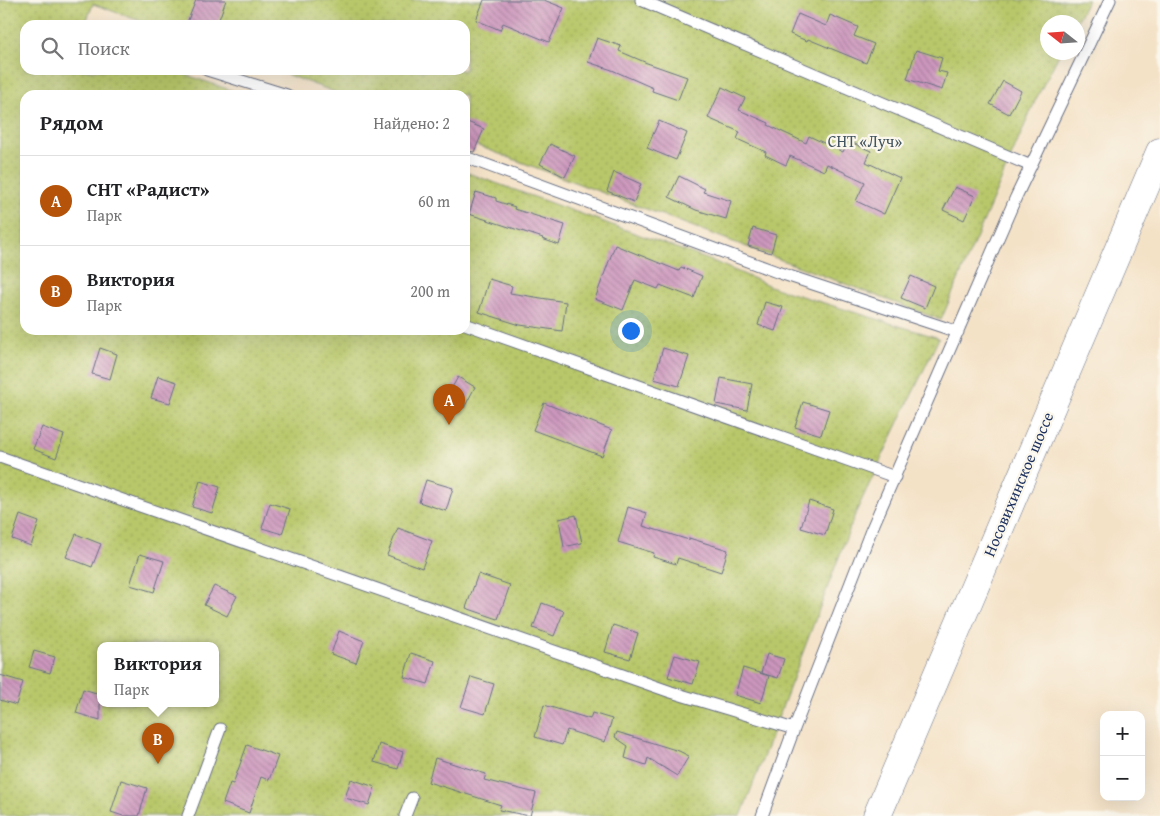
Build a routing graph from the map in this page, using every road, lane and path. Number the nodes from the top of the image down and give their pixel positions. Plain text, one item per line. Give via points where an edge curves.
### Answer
1 (641, 0) edge
2 (1110, 0) edge
3 (223, 75) edge
4 (271, 90) edge
5 (1160, 152) edge
6 (470, 159) edge
7 (1031, 166) junction
8 (470, 326) edge
9 (958, 332) junction
10 (0, 457) edge
11 (895, 477) junction
12 (220, 729) dead end
13 (794, 729) junction
14 (412, 798) dead end
15 (188, 816) edge
16 (405, 816) edge
17 (762, 816) edge
18 (877, 816) edge

1 - 7 lane
2 - 7 lane
3 - 4 lane
5 - 18 main road, Носовихинское шоссе
6 - 9 lane via 777,272
7 - 9 lane
8 - 11 lane
9 - 11 lane
10 - 13 lane via 671,692
11 - 13 lane
12 - 15 lane
13 - 17 lane
14 - 16 lane

